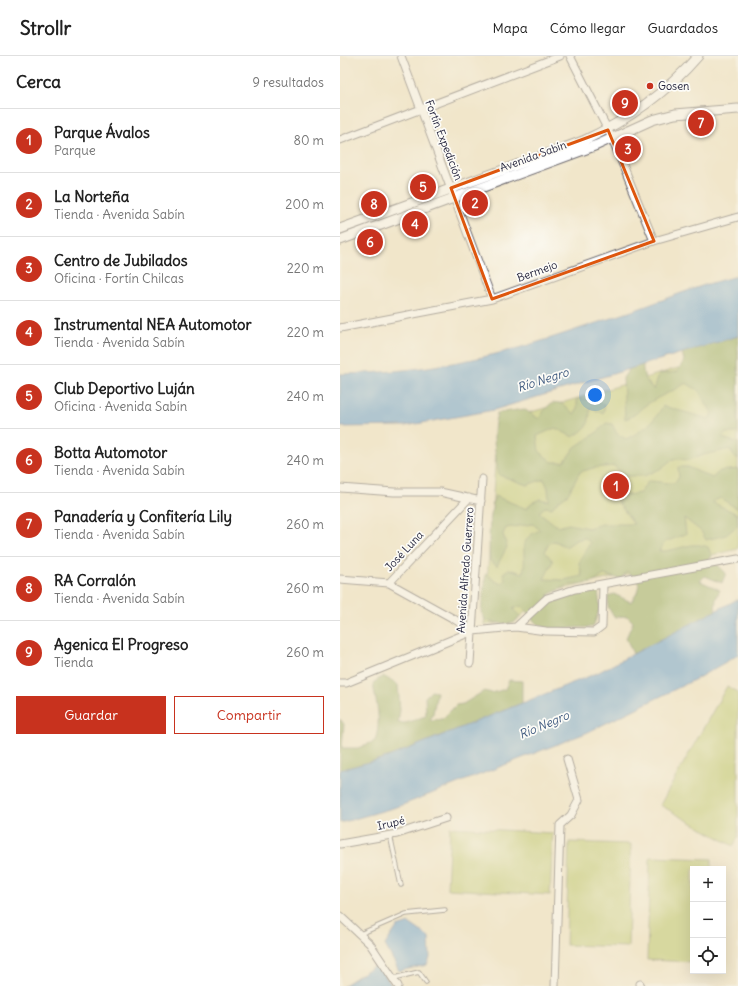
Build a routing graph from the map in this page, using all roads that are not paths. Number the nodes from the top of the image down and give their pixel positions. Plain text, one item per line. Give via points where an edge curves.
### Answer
1 (401, 56) edge
2 (560, 56) edge
3 (570, 56) edge
4 (698, 56) edge
5 (738, 109) edge
6 (421, 110) junction
7 (610, 134) junction
8 (340, 140) edge
9 (451, 188) junction
10 (454, 198) junction
11 (738, 217) edge
12 (340, 228) edge
13 (340, 240) edge
14 (654, 241) junction
15 (492, 299) junction
16 (340, 328) edge
17 (482, 479) dead end
18 (340, 488) edge
19 (469, 498) junction
20 (481, 501) junction
21 (738, 559) edge
22 (340, 579) edge
23 (389, 584) junction
24 (603, 584) junction
25 (516, 627) junction
26 (473, 631) junction
27 (470, 663) dead end
28 (340, 683) edge
29 (567, 759) dead end
30 (446, 818) dead end
31 (390, 835) junction
32 (340, 844) edge
33 (401, 885) dead end
34 (445, 910) dead end
35 (340, 916) edge
36 (360, 934) junction
37 (394, 978) junction
38 (426, 982) dead end
39 (398, 986) edge
40 (554, 986) edge

1 - 6 street, Fortín Expedición
2 - 6 street
3 - 7 street
4 - 7 main road, Avenida Sabín via 665,89 618,123
5 - 7 main road, Avenida Sabín via 675,114
6 - 8 street
6 - 9 street, Fortín Expedición
7 - 9 main road, Avenida Sabín via 583,141
7 - 10 main road, Avenida Sabín
7 - 14 street
9 - 10 street, Fortín Expedición
9 - 12 main road, Avenida Sabín
10 - 13 main road, Avenida Sabín
10 - 15 street, Fortín Expedición
11 - 14 street, Bermejo
14 - 15 street, Bermejo
15 - 16 street, Bermejo
17 - 20 street, Avenida Alfredo Guerrero
18 - 19 street via 440,492
19 - 20 street
19 - 23 street, José Luna
20 - 26 street, Avenida Alfredo Guerrero
21 - 24 street
22 - 23 street, José Luna
23 - 26 street
24 - 25 street via 547,598
24 - 25 street via 602,626 594,632 546,631
25 - 26 street
26 - 27 street, Avenida Alfredo Guerrero
26 - 28 street
29 - 40 street via 579,800 571,816 560,825
30 - 31 street, Irupé
31 - 32 street, Irupé
31 - 33 lane
34 - 36 lane via 406,914
35 - 36 street
36 - 37 street
37 - 38 lane via 419,972
37 - 39 street

